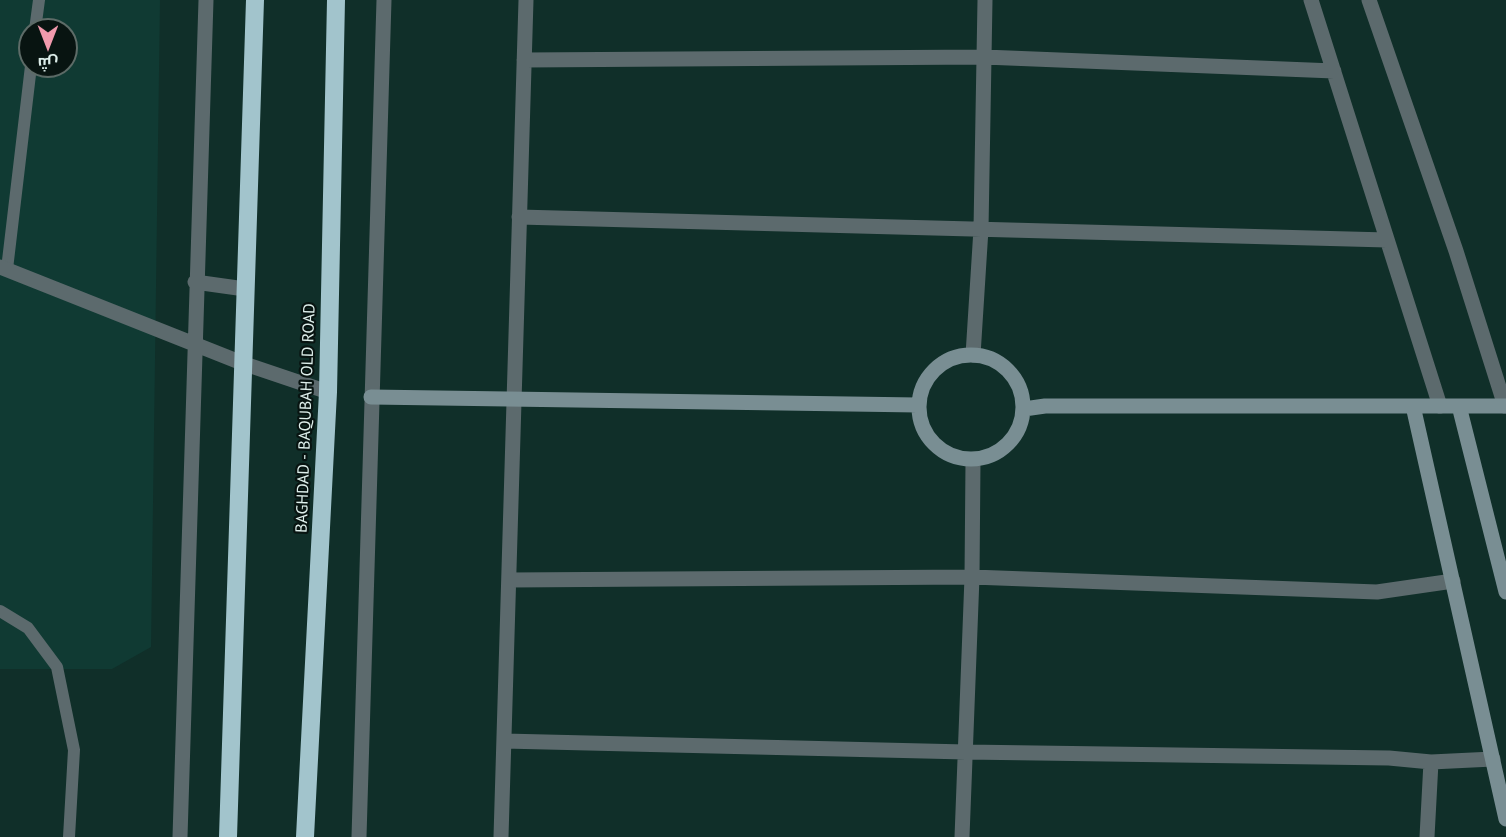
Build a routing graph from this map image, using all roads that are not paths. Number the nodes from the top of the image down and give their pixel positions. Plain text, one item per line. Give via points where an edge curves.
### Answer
1 (39, 0) edge
2 (206, 0) edge
3 (255, 0) edge
4 (336, 0) edge
5 (384, 0) edge
6 (526, 0) edge
7 (985, 0) edge
8 (1311, 0) edge
9 (1369, 0) edge
10 (37, 18) edge
11 (984, 57) junction
12 (524, 60) junction
13 (1334, 71) junction
14 (29, 78) edge
15 (519, 217) junction
16 (981, 229) junction
17 (1387, 240) junction
18 (3, 268) edge
19 (195, 282) junction
20 (245, 289) junction
21 (194, 344) junction
22 (973, 355) junction
23 (242, 363) junction
24 (328, 392) junction
25 (371, 397) junction
26 (514, 401) junction
27 (918, 405) junction
28 (1413, 406) junction
29 (1440, 406) junction
30 (1459, 406) junction
31 (1505, 406) edge
32 (1024, 409) junction
33 (973, 461) junction
34 (972, 577) junction
35 (509, 580) junction
36 (1452, 581) junction
37 (1506, 592) edge
38 (0, 611) edge
39 (504, 741) junction
40 (966, 752) junction
41 (1493, 759) junction
42 (1431, 762) junction
43 (1506, 819) edge
44 (69, 837) edge
45 (180, 837) edge
46 (228, 837) edge
47 (305, 837) edge
48 (359, 837) edge
49 (501, 837) edge
50 (963, 837) edge
51 (1427, 837) edge

1 - 10 lane
2 - 19 street
3 - 20 highway
4 - 24 highway, BAGHDAD - BAQUBAH OLD ROAD
5 - 25 street
6 - 12 street
7 - 11 street
8 - 13 street
9 - 31 street
11 - 12 street
11 - 13 street
11 - 16 street
12 - 15 street
13 - 17 street
14 - 18 lane
15 - 16 street
15 - 26 street
16 - 17 street
16 - 22 street
17 - 29 street
18 - 21 street
19 - 20 street
19 - 21 street
20 - 23 highway
21 - 23 street
21 - 45 street
22 - 27 street via 953,358 935,368 923,385
22 - 32 street via 993,360 1010,372 1021,389
23 - 24 street
23 - 46 highway
24 - 47 highway, BAGHDAD - BAQUBAH OLD ROAD
25 - 26 street
25 - 48 street
26 - 27 street
26 - 35 street
27 - 33 street via 921,425 932,442 949,455
28 - 29 street
28 - 32 street
28 - 36 street
29 - 30 street
30 - 31 street
30 - 37 street
32 - 33 street via 1019,429 1007,446
33 - 34 street
34 - 35 street
34 - 36 street via 1377,592
34 - 40 street
35 - 39 street
36 - 41 street
38 - 44 lane via 28,628 57,667 74,750
39 - 40 street
39 - 49 street
40 - 42 street via 1389,758
40 - 50 street
41 - 42 street
41 - 43 street
42 - 51 street

